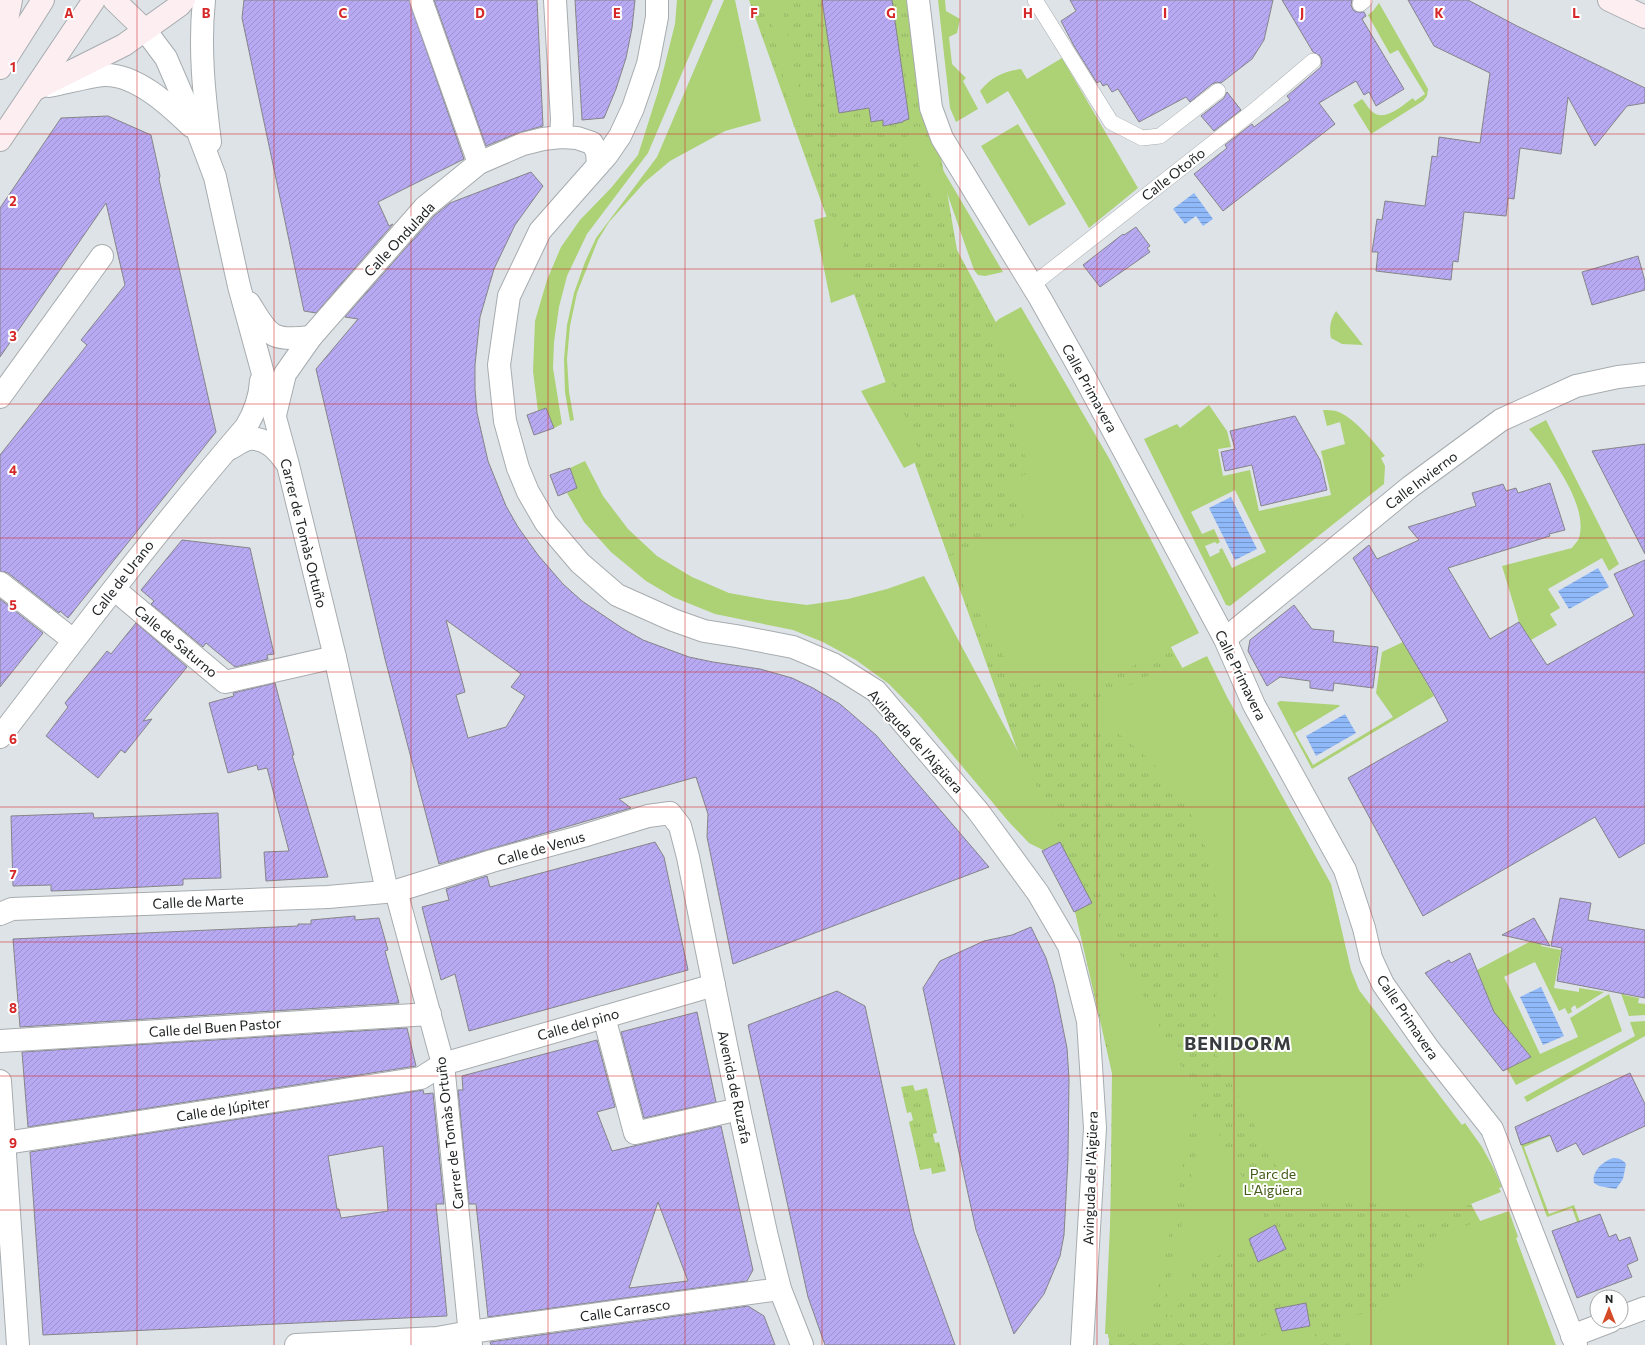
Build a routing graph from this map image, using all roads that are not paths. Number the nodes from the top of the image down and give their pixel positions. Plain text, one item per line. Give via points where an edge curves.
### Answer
1 (11, 0) edge
2 (43, 0) edge
3 (94, 0) edge
4 (114, 0) edge
5 (184, 0) edge
6 (204, 0) edge
7 (422, 0) edge
8 (555, 0) edge
9 (658, 0) edge
10 (918, 0) edge
11 (1035, 0) edge
12 (1609, 0) edge
13 (1645, 17) edge
14 (145, 30) junction
15 (0, 54) edge
16 (1313, 61) dead end
17 (0, 68) edge
18 (36, 88) junction
19 (1218, 91) dead end
20 (198, 132) junction
21 (561, 138) junction
22 (0, 140) edge
23 (479, 163) junction
24 (598, 164) junction
25 (215, 176) junction
26 (102, 256) dead end
27 (239, 286) junction
28 (1030, 286) junction
29 (311, 337) junction
30 (261, 372) junction
31 (1645, 374) edge
32 (1, 393) edge
33 (274, 418) junction
34 (226, 450) junction
35 (288, 466) junction
36 (0, 583) edge
37 (114, 589) junction
38 (1225, 639) junction
39 (73, 640) junction
40 (335, 657) junction
41 (0, 737) edge
42 (680, 826) joint
43 (392, 891) junction
44 (0, 914) edge
45 (714, 985) junction
46 (430, 1014) junction
47 (604, 1017) junction
48 (0, 1041) edge
49 (443, 1064) junction
50 (0, 1081) edge
51 (739, 1109) junction
52 (3, 1144) edge
53 (780, 1289) junction
54 (1645, 1308) edge
55 (1629, 1315) edge
56 (1595, 1329) edge
57 (470, 1338) edge
58 (1574, 1340) edge
59 (18, 1345) edge
60 (296, 1345) edge
61 (802, 1345) edge
62 (1082, 1345) edge

1 - 15 main road
2 - 17 main road
3 - 18 main road
4 - 14 main road
5 - 14 main road
6 - 25 street, Carrer de Tomàs Ortuño via 201,47
7 - 23 street
8 - 21 street
9 - 24 street, Avinguda de l'Aigüera via 648,64 633,108 620,136
10 - 28 street, Calle Primavera via 931,108 942,138
11 - 19 lane via 1111,122 1142,138 1160,136
12 - 13 main road
14 - 18 main road via 124,45
14 - 20 street, Carrer de Tomàs Ortuño via 166,58
16 - 28 lane, Calle Otoño via 1255,110
18 - 20 street via 104,75 128,80 167,103
18 - 22 main road
20 - 25 street, Carrer de Tomàs Ortuño
21 - 23 street, Calle Ondulada via 523,144
21 - 24 street, Calle Ondulada via 577,138 592,143
23 - 29 street, Calle Ondulada via 425,207
24 - 62 street, Avinguda de l'Aigüera via 540,232 509,296 499,365 505,421 518,468 546,523 580,562 617,595 704,631 793,647 833,664 876,691 978,811 1038,893 1069,946 1088,1021 1095,1128
25 - 27 street, Carrer de Tomàs Ortuño
26 - 32 street
27 - 29 street via 263,326 274,335
27 - 30 street, Carrer de Tomàs Ortuño
28 - 38 street, Calle Primavera via 1040,298 1085,378
29 - 33 street, Calle Ondulada via 285,374
30 - 33 street, Carrer de Tomàs Ortuño
30 - 34 street, Calle de Urano via 256,411
31 - 38 street, Calle Invierno via 1576,386 1501,420 1410,487
33 - 35 street, Carrer de Tomàs Ortuño
34 - 35 street via 249,439 265,441 279,452
34 - 37 street, Calle de Urano
35 - 40 street, Carrer de Tomàs Ortuño
36 - 39 street
37 - 39 street, Calle de Urano
37 - 40 street, Calle de Saturno via 225,682
38 - 58 street, Calle Primavera via 1254,705 1345,870 1371,958 1382,984 1428,1048 1492,1129
39 - 41 street, Calle de Urano
40 - 43 street, Carrer de Tomàs Ortuño
42 - 43 street, Calle de Venus via 670,813 648,816
42 - 45 street, Avenida de Ruzafa
43 - 44 street, Calle de Marte via 328,897 12,909
43 - 46 street, Carrer de Tomàs Ortuño
45 - 47 street, Calle del pino
45 - 51 street, Avenida de Ruzafa
46 - 48 street, Calle del Buen Pastor
46 - 49 street, Carrer de Tomàs Ortuño
47 - 49 street, Calle del pino
47 - 51 street via 635,1133
49 - 52 street, Calle de Júpiter via 418,1079
49 - 57 street, Carrer de Tomàs Ortuño
50 - 52 street
51 - 53 street, Avenida de Ruzafa
52 - 59 street
53 - 57 street, Calle Carrasco
53 - 61 street, Avenida de Ruzafa
54 - 55 street
56 - 58 street
57 - 60 street, Calle Carrasco

